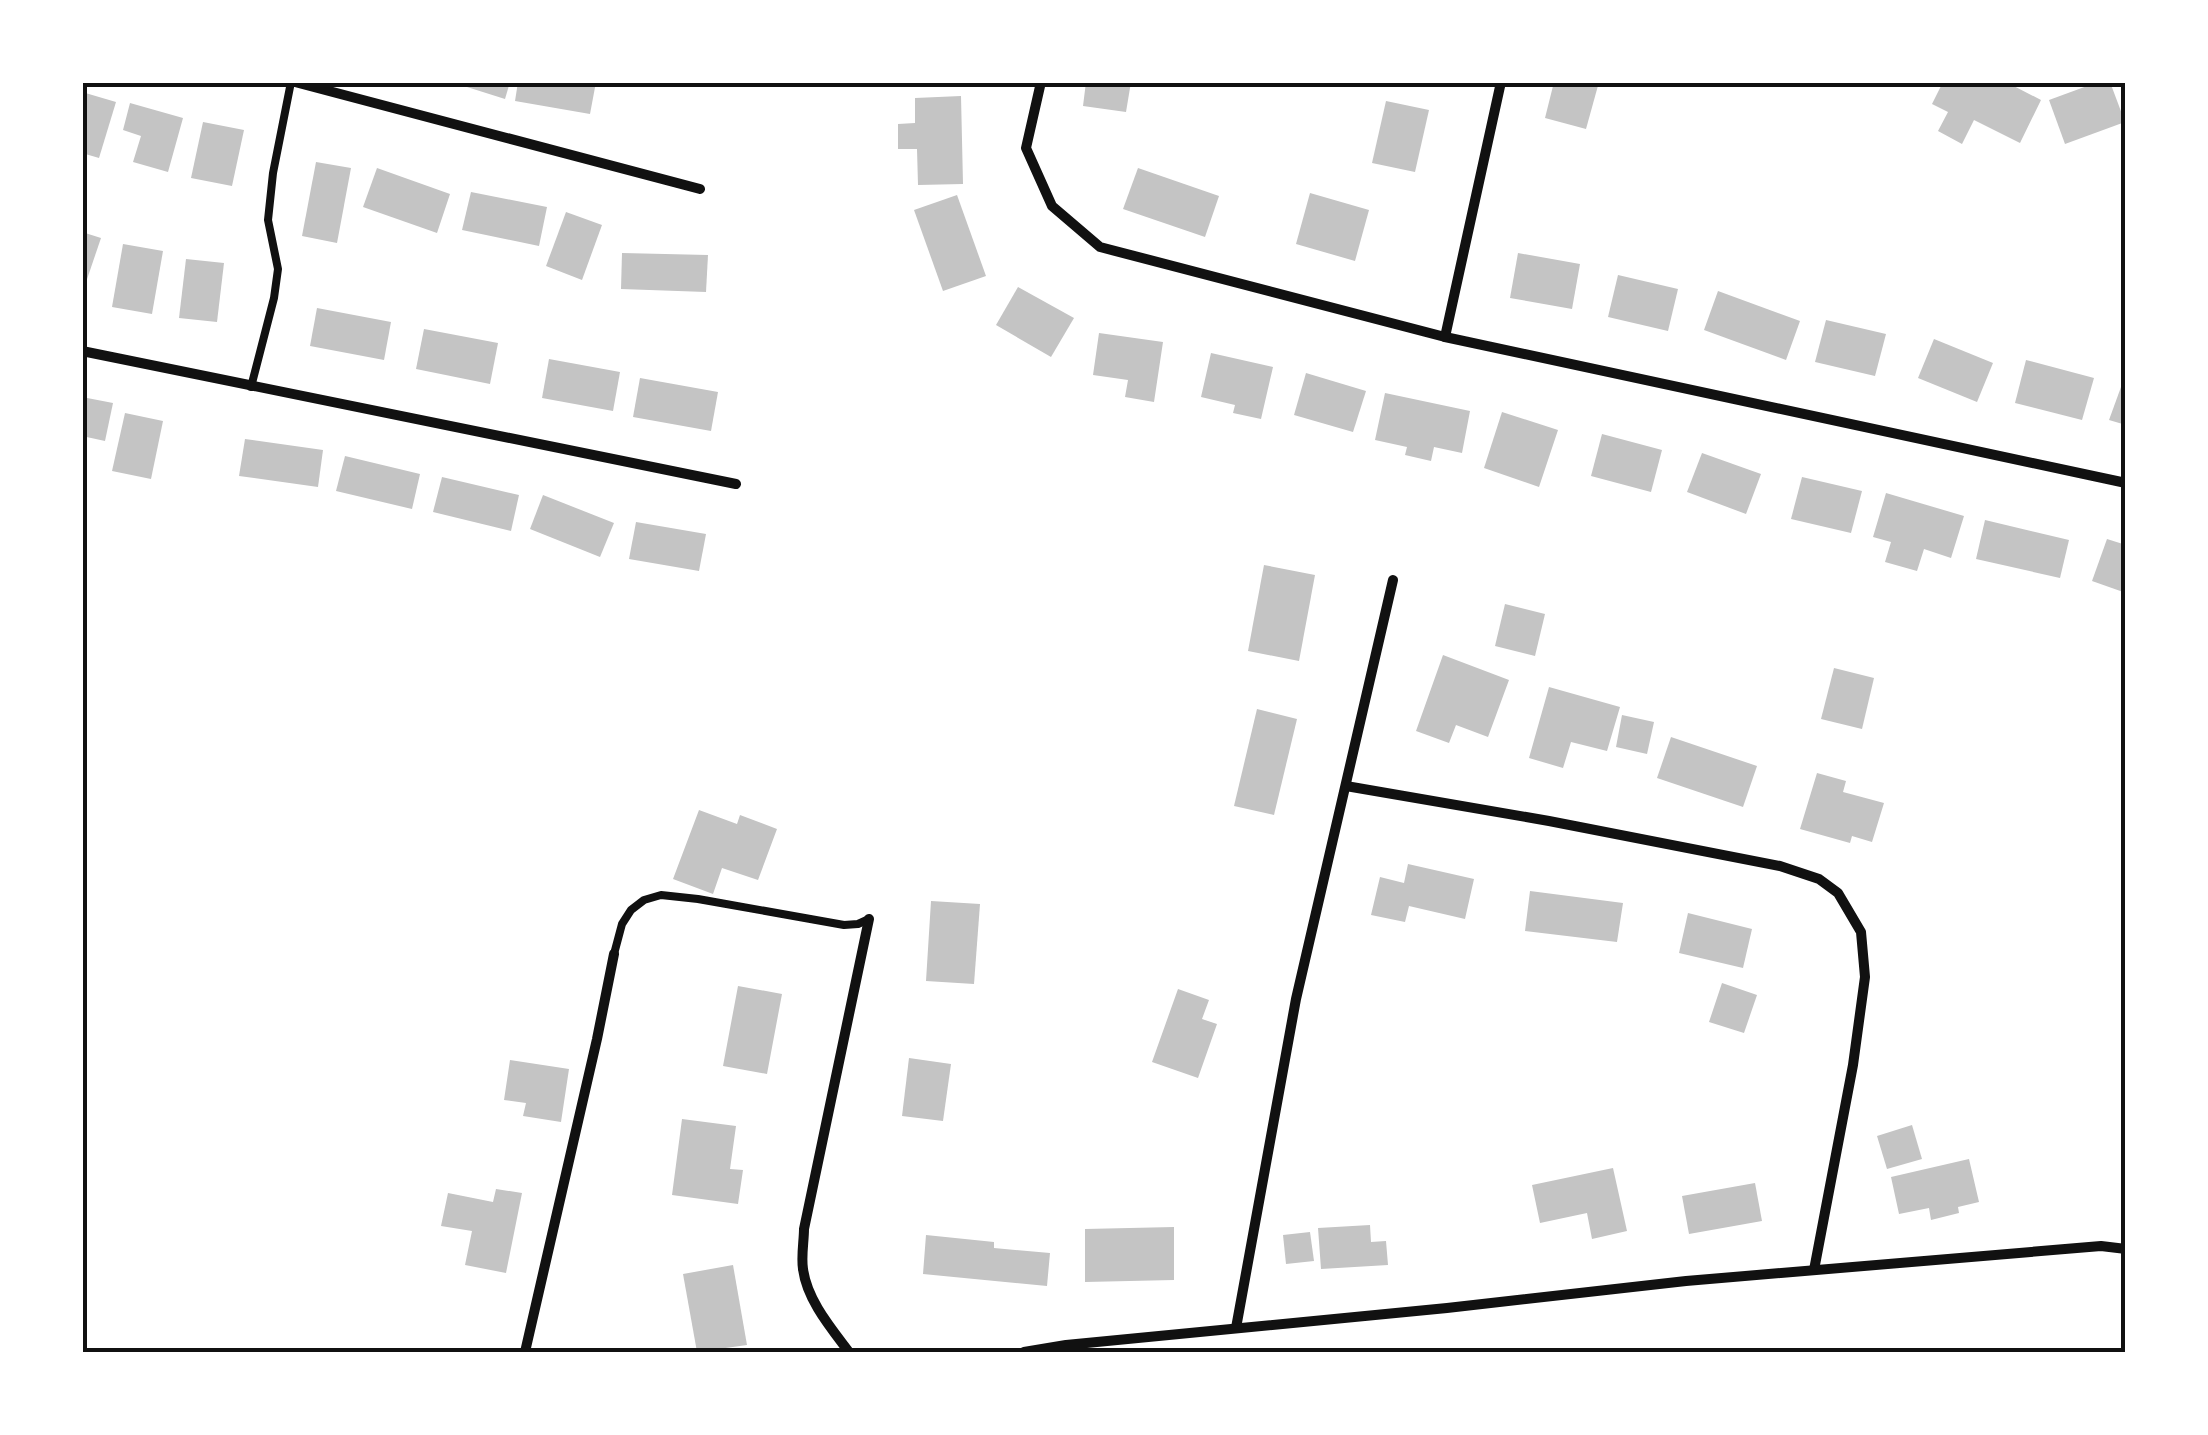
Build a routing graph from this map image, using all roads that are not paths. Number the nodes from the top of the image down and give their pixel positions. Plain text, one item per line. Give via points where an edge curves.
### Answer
1 (293, 82) edge
2 (1041, 82) edge
3 (1502, 82) edge
4 (700, 188) dead end
5 (1445, 337) junction
6 (82, 352) edge
7 (251, 387) junction
8 (2126, 483) edge
9 (736, 484) dead end
10 (1393, 580) dead end
11 (1346, 786) junction
12 (869, 919) joint
13 (614, 954) joint
14 (2126, 1248) edge
15 (1814, 1270) junction
16 (1236, 1328) junction
17 (524, 1352) edge
18 (849, 1352) edge
19 (1024, 1352) edge

1 - 4 street
1 - 7 lane via 268,220 278,269
2 - 5 street via 1026,148 1052,206 1100,247
3 - 5 street
5 - 8 street
6 - 7 street
7 - 9 street
10 - 11 street
11 - 15 street via 1780,866 1838,893 1861,932 1865,977
11 - 16 street via 1296,998
12 - 13 lane via 844,925 661,896 631,910
12 - 18 street via 803,1246 814,1302
13 - 17 street
14 - 15 street
15 - 16 street
16 - 19 street

